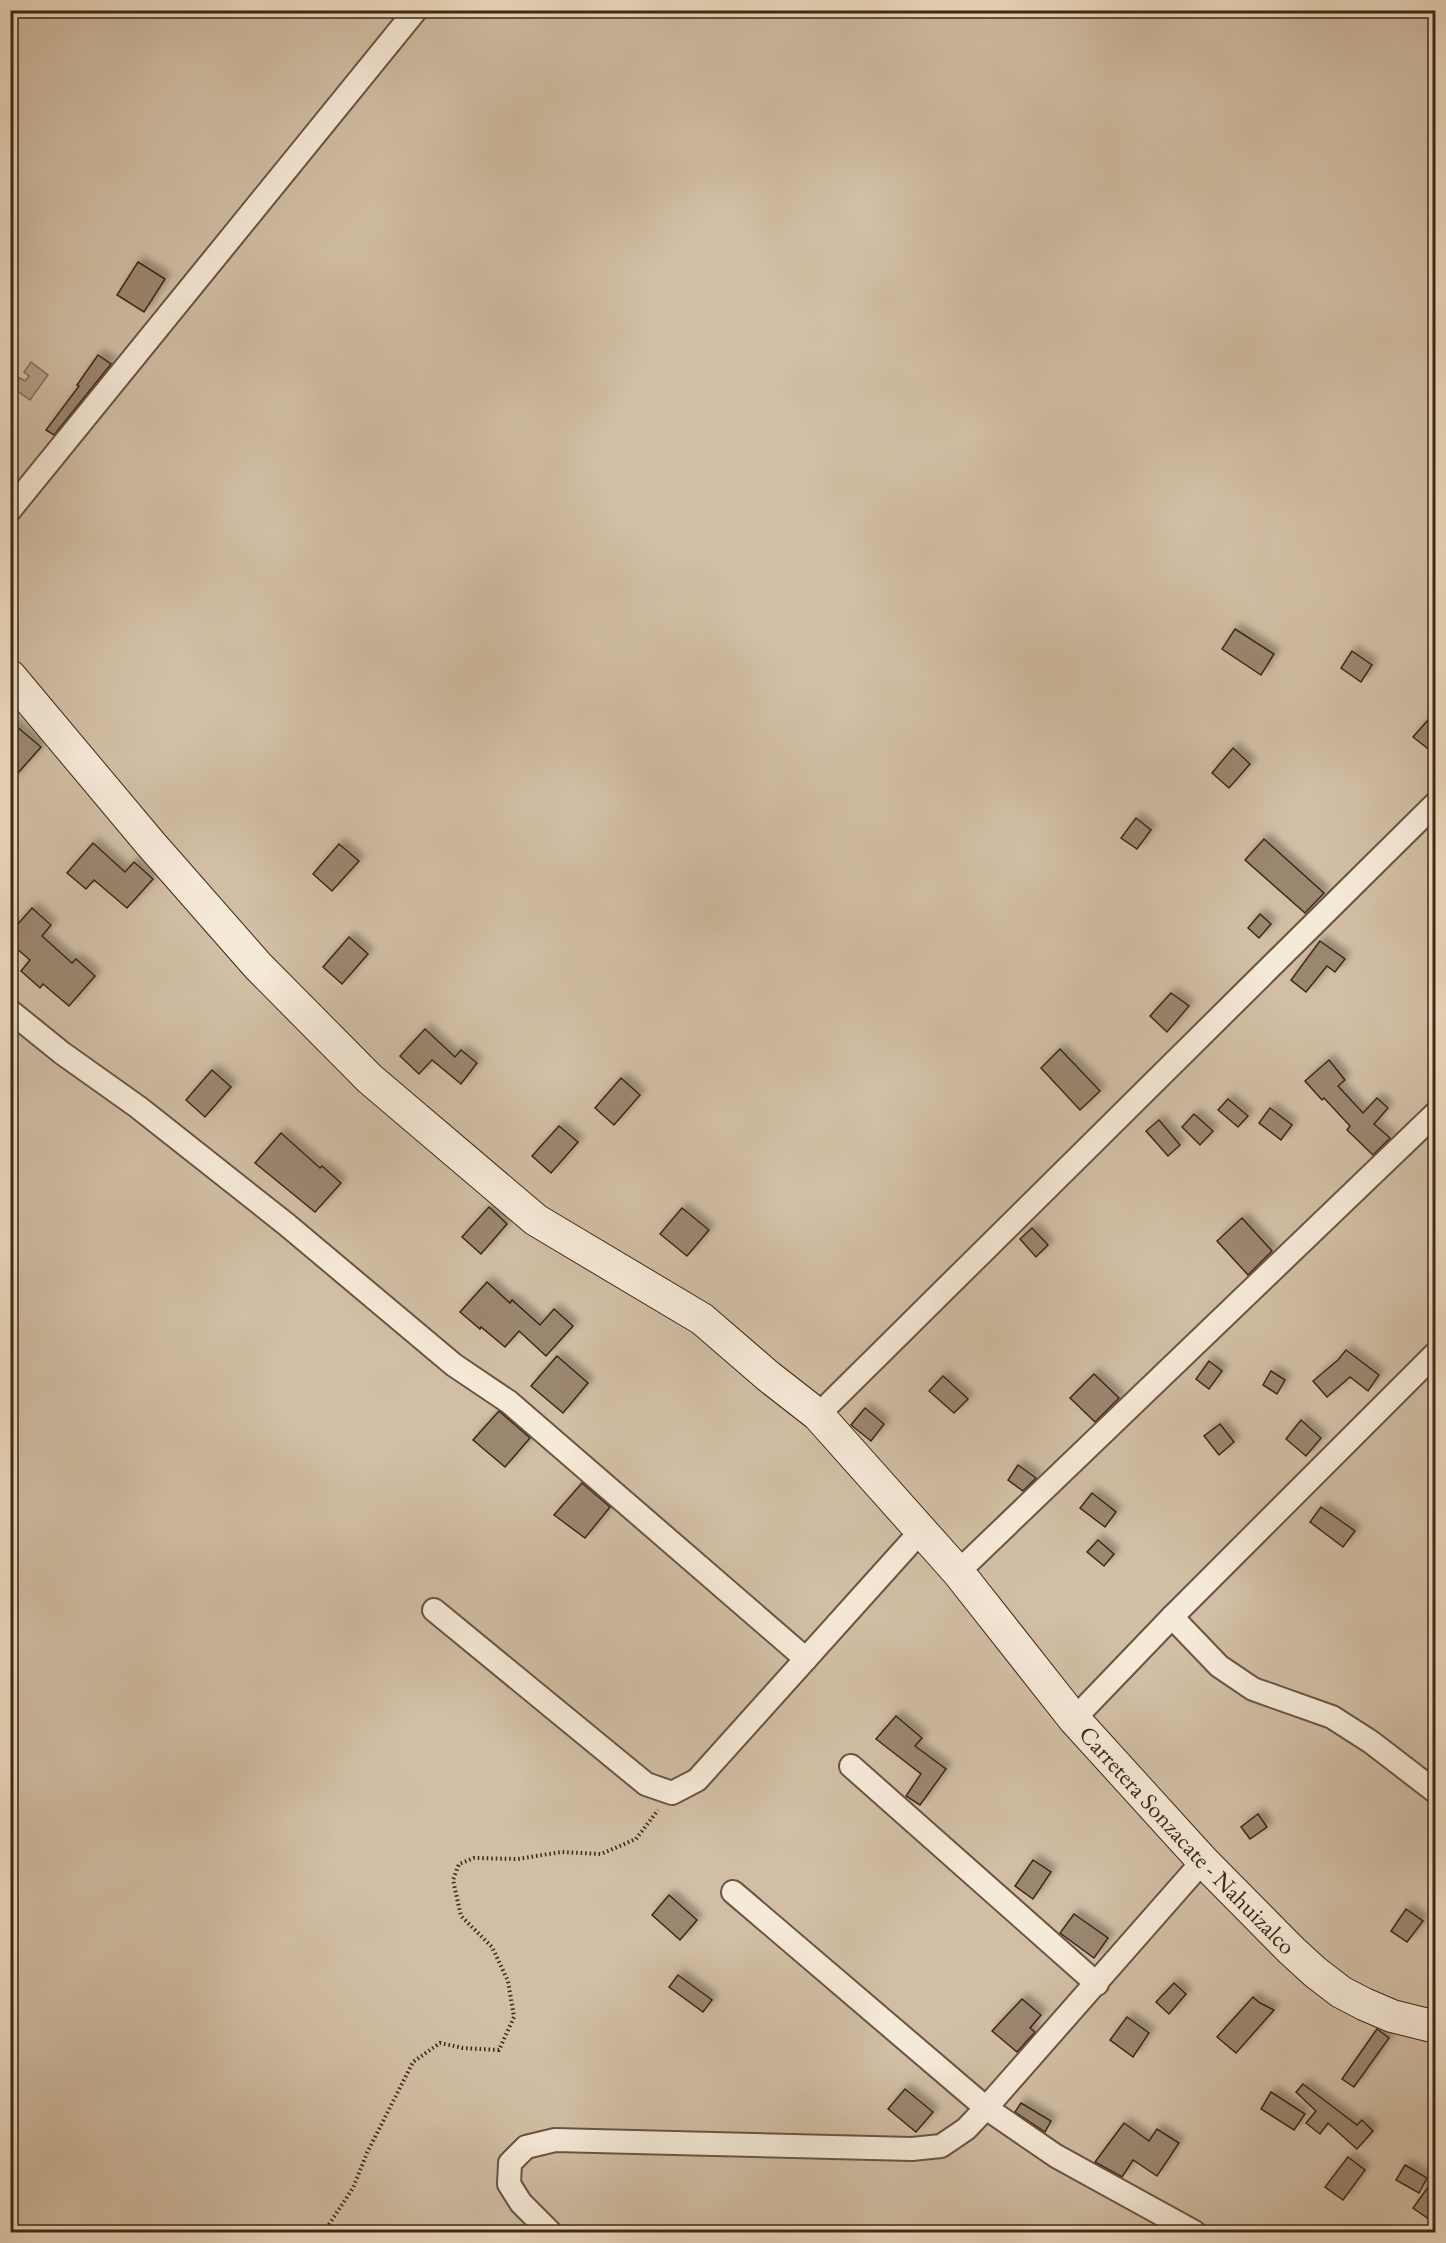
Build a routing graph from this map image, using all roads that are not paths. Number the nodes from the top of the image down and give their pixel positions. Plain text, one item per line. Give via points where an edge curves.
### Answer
1 (416, 10) edge
2 (10, 510) edge
3 (10, 676) edge
4 (1436, 803) edge
5 (10, 1011) edge
6 (1436, 1113) edge
7 (1436, 1353) edge
8 (818, 1415) junction
9 (920, 1532) junction
10 (958, 1572) junction
11 (434, 1610) dead end
12 (1172, 1617) junction
13 (806, 1659) junction
14 (1074, 1719) junction
15 (851, 1766) dead end
16 (1436, 1792) edge
17 (1203, 1861) junction
18 (733, 1892) dead end
19 (1097, 1984) junction
20 (1436, 2027) edge
21 (986, 2108) junction
22 (550, 2232) edge
23 (1194, 2232) edge

1 - 2 street
3 - 8 street, Carretera Sonzacate - Nahuizalco via 258,966 370,1078 536,1220 702,1319
4 - 8 street
5 - 13 street via 286,1224 454,1365 509,1402
6 - 10 street
7 - 12 street
8 - 9 street, Carretera Sonzacate - Nahuizalco
9 - 10 street, Carretera Sonzacate - Nahuizalco
9 - 13 street
10 - 14 street, Carretera Sonzacate - Nahuizalco
11 - 13 street via 646,1784 672,1793 697,1780
12 - 14 street
12 - 16 street via 1219,1666 1253,1689 1332,1717
14 - 17 street, Carretera Sonzacate - Nahuizalco
15 - 19 street
17 - 19 street
17 - 20 street, Carretera Sonzacate - Nahuizalco via 1291,1950 1341,1992 1392,2016
18 - 21 street
19 - 21 street
21 - 22 street via 966,2129 941,2146 912,2149 555,2140 526,2146 510,2163 509,2184 521,2203
21 - 23 street via 1065,2161

